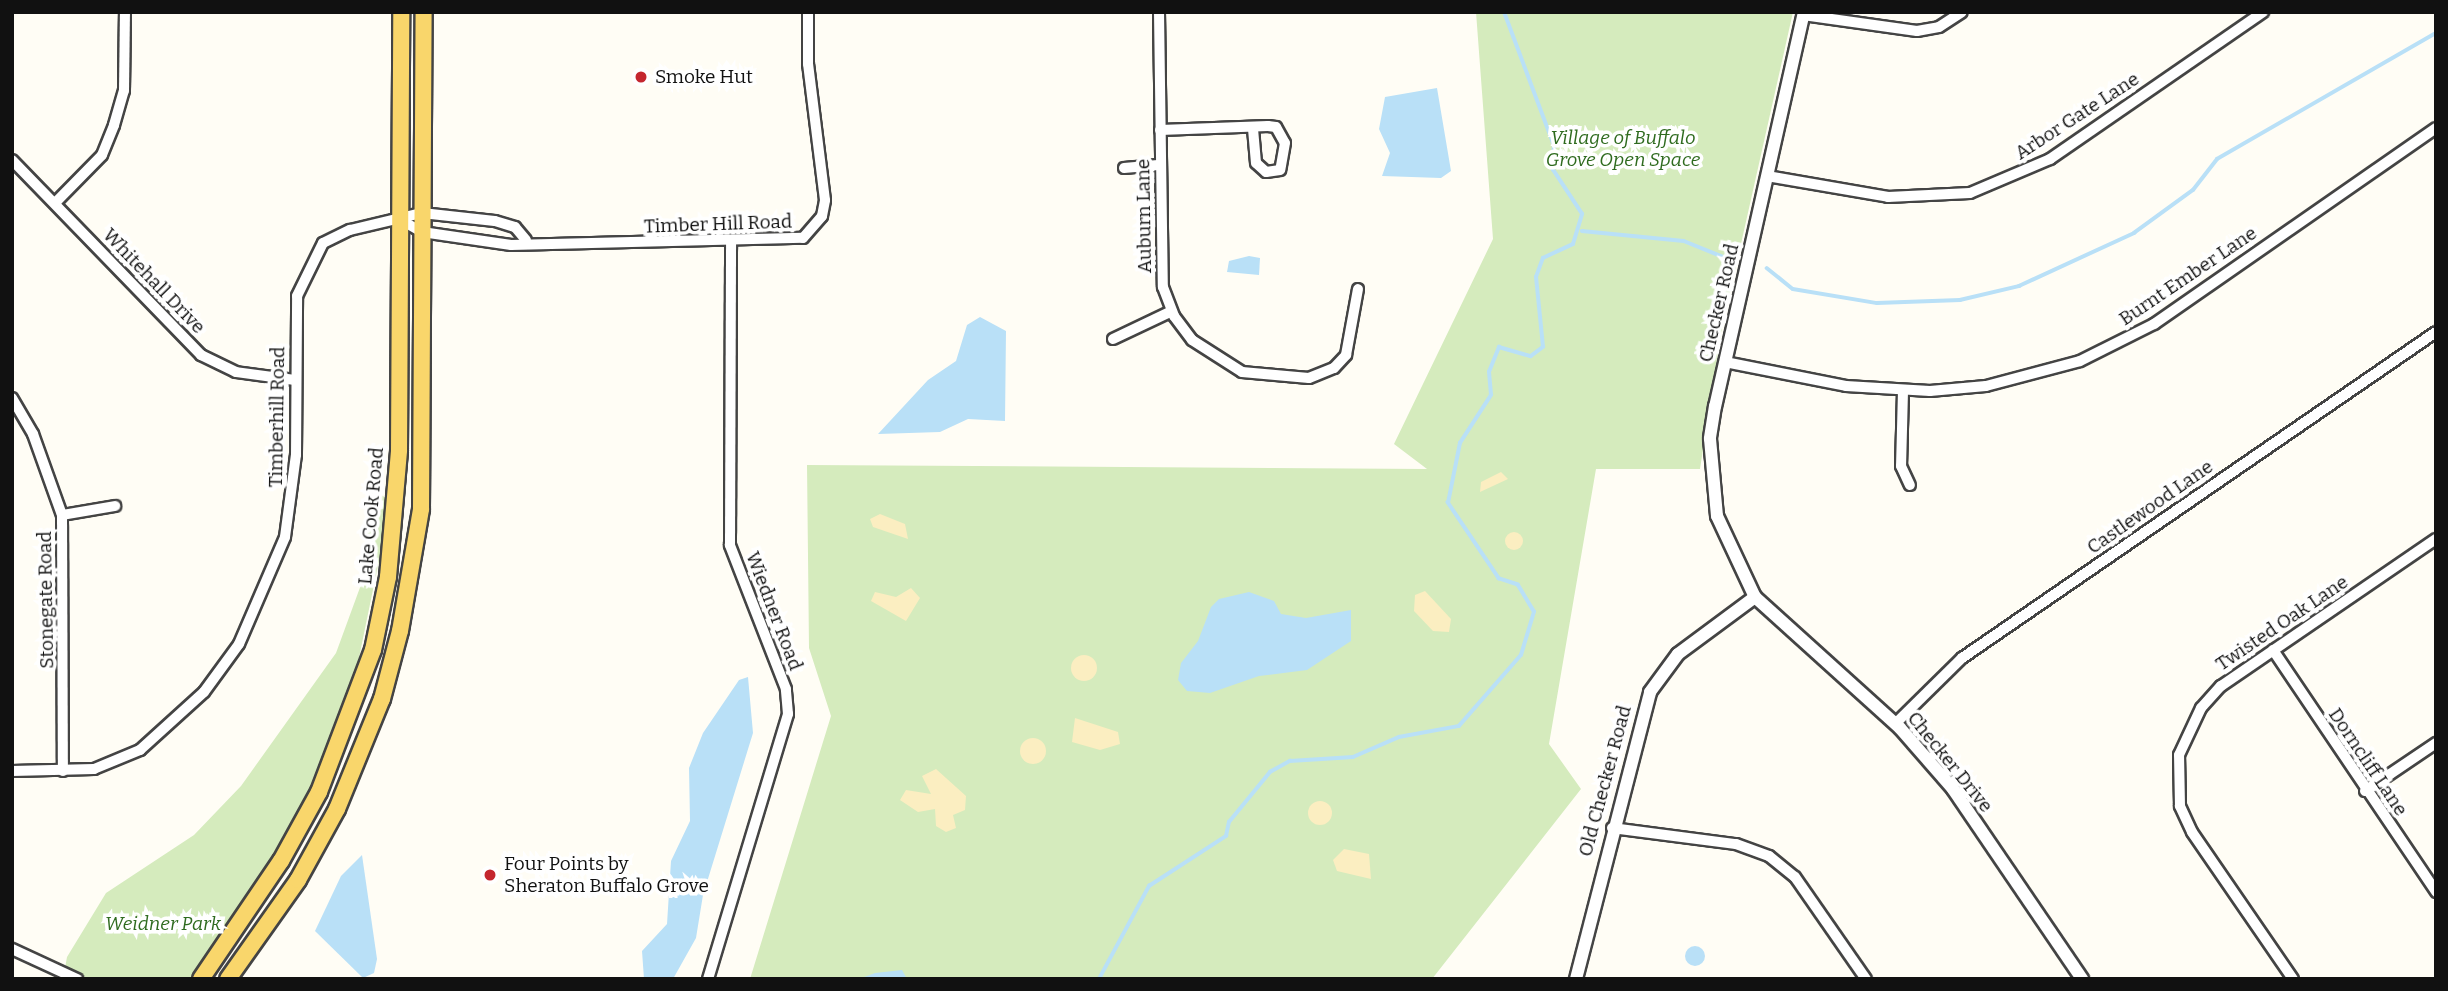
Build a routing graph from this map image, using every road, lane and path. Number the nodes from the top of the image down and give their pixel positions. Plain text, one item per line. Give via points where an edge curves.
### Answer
1 (125, 12) edge
2 (401, 12) edge
3 (424, 12) edge
4 (808, 12) edge
5 (1159, 12) edge
6 (1962, 12) edge
7 (2263, 12) edge
8 (1803, 14) edge
9 (1253, 127) junction
10 (2436, 128) edge
11 (1160, 130) junction
12 (12, 160) edge
13 (1161, 164) junction
14 (1124, 168) dead end
15 (1767, 176) junction
16 (55, 203) junction
17 (422, 213) junction
18 (401, 220) junction
19 (422, 232) junction
20 (526, 240) junction
21 (730, 244) junction
22 (1358, 289) dead end
23 (1172, 311) junction
24 (2436, 332) edge
25 (1113, 339) dead end
26 (1725, 362) junction
27 (295, 380) junction
28 (1903, 391) junction
29 (12, 398) edge
30 (1910, 485) dead end
31 (116, 506) dead end
32 (62, 515) junction
33 (2436, 539) edge
34 (1755, 597) junction
35 (2273, 650) junction
36 (1895, 724) junction
37 (2436, 743) edge
38 (12, 771) edge
39 (63, 771) junction
40 (2365, 791) junction
41 (1612, 828) junction
42 (2436, 892) edge
43 (12, 949) edge
44 (77, 979) edge
45 (201, 979) edge
46 (229, 979) edge
47 (708, 979) edge
48 (1576, 979) edge
49 (1866, 979) edge
50 (2082, 979) edge
51 (2293, 979) edge

1 - 16 street via 124,91 114,125 102,155
2 - 18 main road, Lake Cook Road
3 - 17 main road
4 - 21 street, Timber Hill Road via 822,216 794,242
5 - 11 street, Auburn Lane
6 - 8 street via 1939,27 1917,31
7 - 15 street, Arbor Gate Lane via 2050,159 1970,193 1888,197
8 - 15 street, Checker Road
9 - 9 street via 1283,134 1280,170 1266,172 1256,163
9 - 11 street
10 - 28 street, Burnt Ember Lane via 2117,344 2080,361 1986,386
11 - 13 street, Auburn Lane
12 - 16 street, Whitehall Drive
13 - 14 street
13 - 23 street, Auburn Lane via 1164,288
15 - 26 street, Checker Road
16 - 27 street, Whitehall Drive via 201,355 236,372
17 - 18 street
17 - 19 main road
17 - 20 street via 495,221 515,228
18 - 19 street, Timber Hill Road
18 - 27 street, Timberhill Road via 350,230 323,243 307,266 297,296
18 - 45 main road, Lake Cook Road via 397,509 373,650 319,792 281,862
19 - 20 street, Timber Hill Road via 511,245
19 - 46 main road via 421,509 388,680 317,847
20 - 21 street, Timber Hill Road
21 - 47 street, Wiedner Road via 730,545 786,690 788,714
22 - 23 street, Auburn Lane via 1346,355 1334,368 1309,378 1242,372 1192,340
23 - 25 street
24 - 36 street, Castlewood Lane via 1962,658
26 - 28 street, Burnt Ember Lane
26 - 34 street, Checker Road via 1710,439 1712,489 1725,543
27 - 39 street, Timberhill Road via 295,479 285,537 239,645 165,732 115,762
28 - 30 street via 1901,466
29 - 32 street, Stonegate Road via 33,434
31 - 32 street
32 - 39 street, Stonegate Road
33 - 35 street, Twisted Oak Lane
34 - 36 street, Checker Drive
34 - 41 street, Old Checker Road via 1678,654 1650,692
35 - 40 street, Dorncliff Lane
35 - 51 street, Twisted Oak Lane via 2202,708 2179,755 2177,783 2192,832
36 - 50 street, Checker Drive via 1953,789
37 - 40 street
38 - 39 street, Timberhill Road
40 - 42 street, Dorncliff Lane
41 - 48 street, Old Checker Road
41 - 49 street via 1736,844 1769,856 1795,877
43 - 44 street

